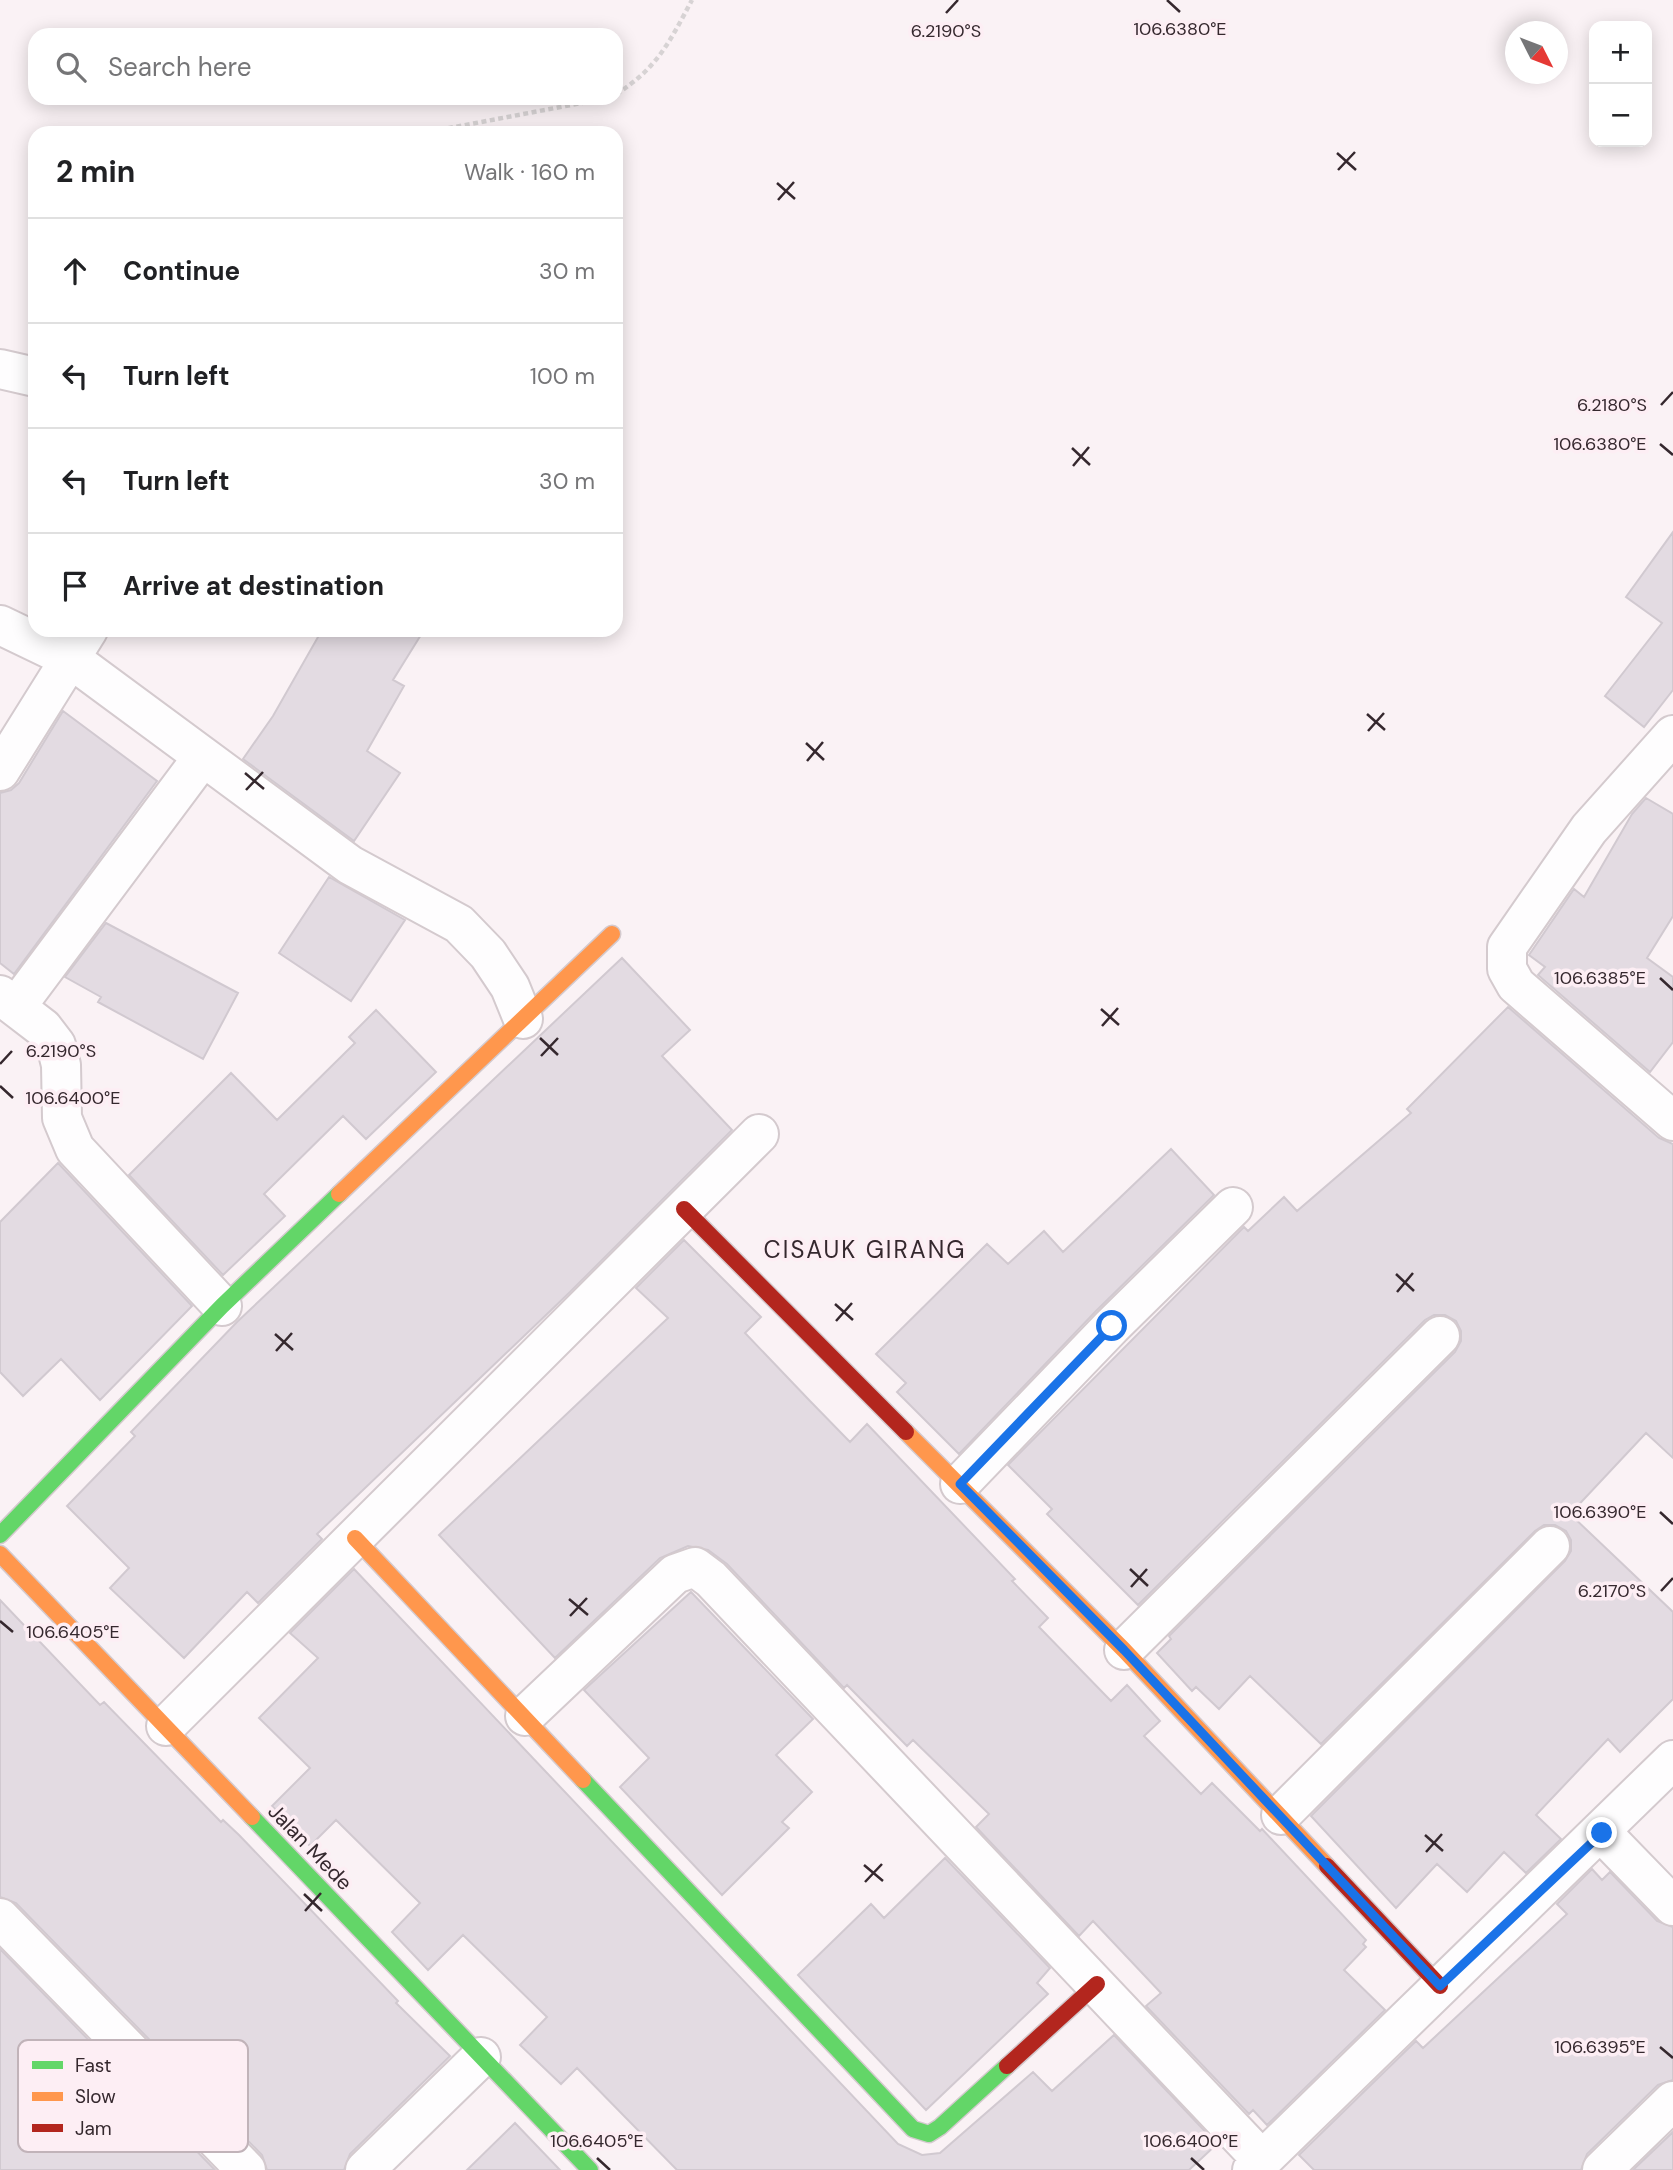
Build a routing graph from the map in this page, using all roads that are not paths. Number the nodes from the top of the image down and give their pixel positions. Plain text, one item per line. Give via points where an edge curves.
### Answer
1 (0, 369) edge
2 (28, 375) edge
3 (0, 625) edge
4 (28, 632) edge
5 (50, 637) edge
6 (79, 644) edge
7 (1673, 735) edge
8 (202, 758) junction
9 (0, 771) edge
10 (612, 934) dead end
11 (8, 1001) edge
12 (523, 1019) junction
13 (1668, 1109) edge
14 (759, 1134) dead end
15 (1233, 1207) dead end
16 (684, 1209) junction
17 (222, 1306) junction
18 (1440, 1336) dead end
19 (960, 1484) junction
20 (0, 1535) edge
21 (355, 1538) junction
22 (1550, 1546) dead end
23 (0, 1553) edge
24 (1124, 1650) junction
25 (525, 1716) junction
26 (166, 1726) junction
27 (1673, 1760) edge
28 (1281, 1815) junction
29 (1602, 1833) junction
30 (1673, 1906) edge
31 (0, 1918) edge
32 (1097, 1984) junction
33 (1440, 1986) junction
34 (119, 2040) edge
35 (481, 2057) junction
36 (1673, 2101) edge
37 (228, 2152) edge
38 (1257, 2165) edge
39 (246, 2170) edge
40 (365, 2170) edge
41 (590, 2170) edge
42 (1602, 2170) edge

1 - 2 street
3 - 4 street
5 - 6 street
6 - 8 street
6 - 9 street
7 - 13 street via 1589,829 1507,947 1507,969 1516,985
8 - 11 street
8 - 12 street via 350,865 459,924 488,954 510,987
10 - 12 street
11 - 17 street via 43,1028 56,1045 62,1118 75,1149
12 - 17 street
14 - 16 street
15 - 19 street
16 - 19 street
16 - 21 street
17 - 20 street
18 - 24 street
19 - 24 street
21 - 25 street
21 - 26 street
22 - 28 street
23 - 26 street, Jalan Mede
24 - 28 street
25 - 32 street via 675,1574 695,1567
25 - 32 street via 920,2133 929,2134 940,2127
26 - 35 street, Jalan Mede
27 - 29 street
28 - 33 street
29 - 30 street
29 - 33 street
31 - 34 street
32 - 38 street
33 - 38 street
35 - 40 street
35 - 41 street, Jalan Mede
36 - 42 street
37 - 39 street

